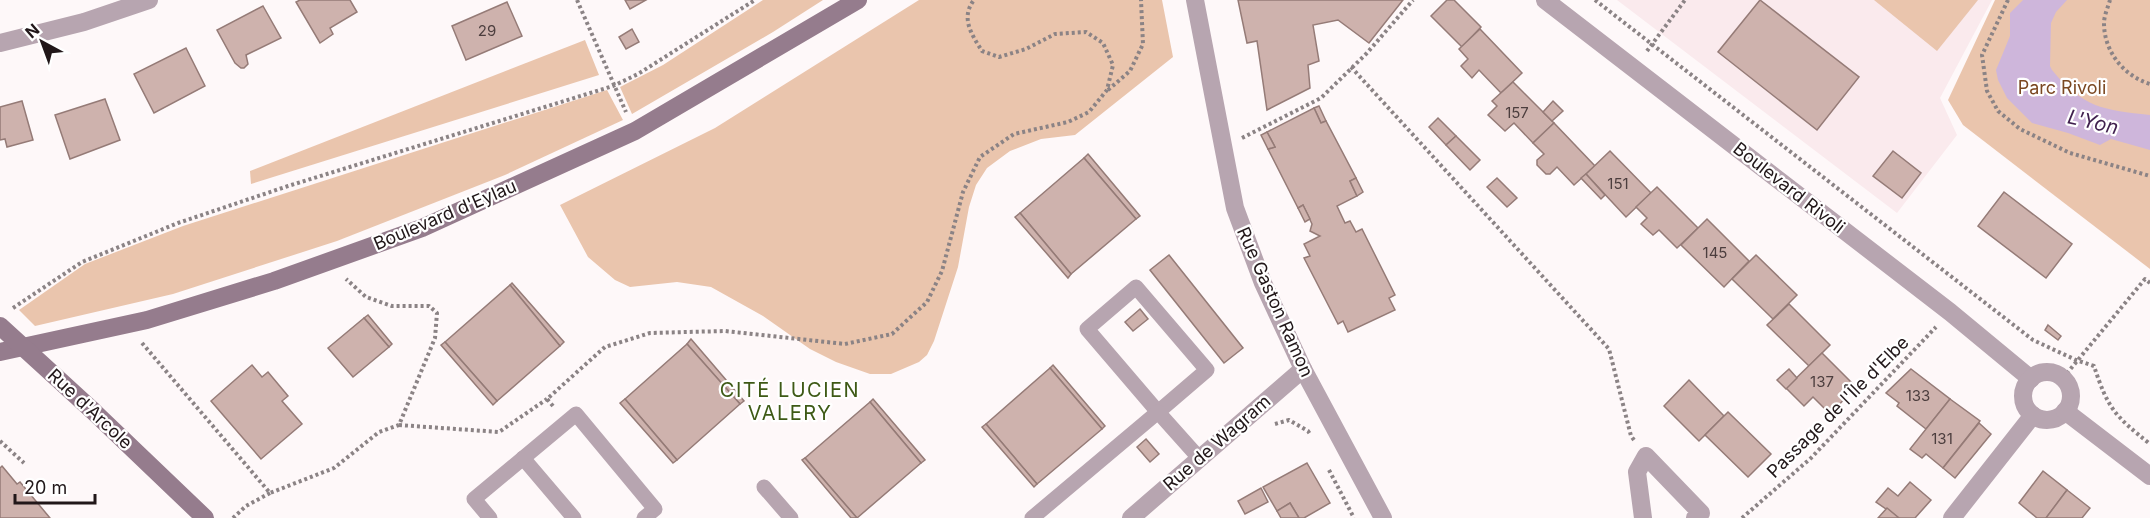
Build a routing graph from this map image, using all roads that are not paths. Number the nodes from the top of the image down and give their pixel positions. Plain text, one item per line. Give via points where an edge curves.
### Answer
1 (149, 0) edge
2 (858, 0) edge
3 (1195, 0) edge
4 (1545, 0) edge
5 (0, 43) edge
6 (4, 318) edge
7 (0, 352) edge
8 (1304, 369) junction
9 (2031, 379) junction
10 (2065, 411) junction
11 (1158, 412) junction
12 (2033, 415) junction
13 (523, 458) junction
14 (1200, 459) junction
15 (2150, 476) edge
16 (764, 487) dead end
17 (205, 518) edge
18 (490, 518) edge
19 (574, 518) edge
20 (644, 518) edge
21 (791, 518) edge
22 (1032, 518) edge
23 (1131, 518) edge
24 (1383, 518) edge
25 (1643, 518) edge
26 (1695, 518) edge
27 (1952, 518) edge

1 - 5 street via 84,22
2 - 7 main road, Boulevard d'Eylau via 634,131 422,228 274,281 147,320
3 - 8 street, Rue Gaston Ramon via 1235,208 1263,283
4 - 9 street, Boulevard Rivoli via 1950,312
6 - 17 main road, Rue d'Arcole, bridge via 92,410
8 - 14 street, Rue de Wagram
8 - 24 street, Rue Gaston Ramon
9 - 10 street via 2043,372 2063,378 2071,391
9 - 12 street via 2024,402
10 - 12 street via 2053,419
10 - 15 street
11 - 11 lane via 1207,370 1136,287 1087,329
11 - 14 lane
11 - 22 lane
12 - 27 street
13 - 18 lane via 474,499
13 - 19 lane
13 - 20 lane via 576,414 655,509
14 - 23 street, Rue de Wagram
16 - 21 lane
25 - 26 street via 1637,472 1646,456 1701,513

